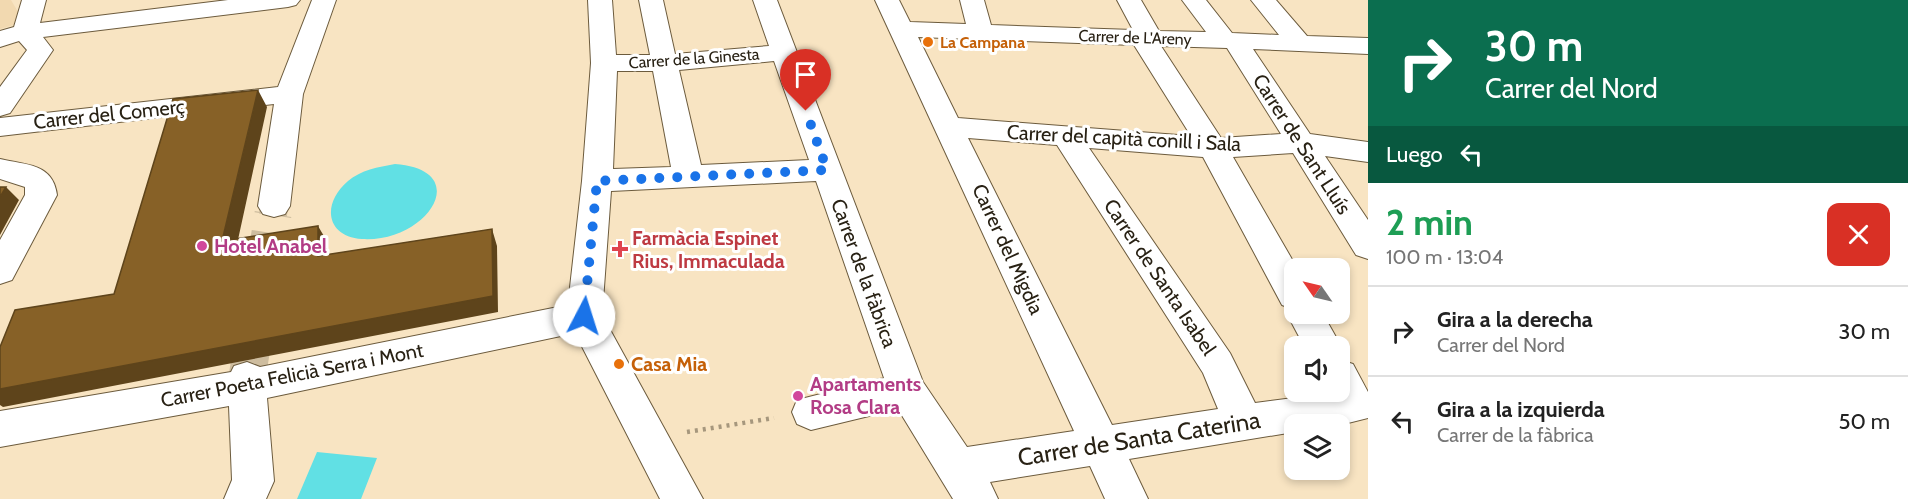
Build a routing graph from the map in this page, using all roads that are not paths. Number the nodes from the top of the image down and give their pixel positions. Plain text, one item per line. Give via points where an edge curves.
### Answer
1 (33, 0) edge
2 (288, 0) edge
3 (324, 0) edge
4 (600, 0) edge
5 (651, 0) edge
6 (765, 0) edge
7 (888, 0) edge
8 (972, 0) edge
9 (1129, 0) edge
10 (1194, 0) edge
11 (1263, 0) edge
12 (903, 29) junction
13 (981, 32) junction
14 (12, 35) edge
15 (1146, 37) junction
16 (1230, 41) junction
17 (1298, 42) junction
18 (1368, 46) edge
19 (784, 52) junction
20 (604, 63) junction
21 (663, 63) junction
22 (289, 94) junction
23 (0, 107) edge
24 (0, 127) edge
25 (951, 128) junction
26 (1066, 136) junction
27 (1303, 143) junction
28 (1213, 148) junction
29 (1368, 152) edge
30 (0, 169) edge
31 (827, 170) junction
32 (688, 177) junction
33 (597, 181) junction
34 (274, 206) tunnel mouth
35 (1368, 246) edge
36 (0, 272) edge
37 (1284, 277) edge
38 (584, 316) junction
39 (247, 382) junction
40 (907, 390) junction
41 (1310, 402) edge
42 (811, 412) road end
43 (1244, 422) junction
44 (0, 429) edge
45 (1101, 445) junction
46 (967, 484) edge
47 (245, 499) edge
48 (682, 499) edge
49 (1127, 499) edge

1 - 14 street
2 - 14 street
3 - 22 street
4 - 20 street
5 - 21 street
6 - 19 street, Carrer de la fàbrica
7 - 12 street, Carrer del Migdia
8 - 13 street
9 - 15 street
10 - 16 street, Carrer de Sant Lluís
11 - 17 street
12 - 13 street, Carrer de L'Areny
12 - 25 street, Carrer del Migdia
13 - 15 street, Carrer de L'Areny
14 - 23 street via 40,50
15 - 16 street, Carrer de L'Areny
15 - 28 street
16 - 17 street, Carrer de L'Areny
16 - 27 street, Carrer de Sant Lluís
17 - 18 street, Carrer de L'Areny
19 - 21 street, Carrer de la Ginesta
19 - 31 street, Carrer de la fàbrica
20 - 21 street, Carrer de la Ginesta
20 - 33 street
21 - 32 street
22 - 24 street, Carrer del Comerç
22 - 34 street
25 - 26 street, Carrer del capità conill i Sala
25 - 45 street, Carrer del Migdia
26 - 28 street, Carrer del capità conill i Sala
26 - 43 street, Carrer de Santa Isabel via 1217,364
27 - 28 street, Carrer del capità conill i Sala
27 - 29 street, Carrer del capità conill i Sala
27 - 35 street, Carrer de Sant Lluís
28 - 37 street
30 - 36 street via 34,179 41,195
31 - 32 street
31 - 40 street, Carrer de la fàbrica
32 - 33 street
33 - 38 street
38 - 39 street, Carrer Poeta Felicià Serra i Mont
38 - 48 street
39 - 44 street, Carrer Poeta Felicià Serra i Mont
39 - 47 street via 253,481
40 - 42 street
40 - 46 street, Carrer de la fàbrica
41 - 43 street, Carrer de Santa Caterina
43 - 45 street, Carrer de Santa Caterina
45 - 46 street, Carrer de Santa Caterina
45 - 49 street, Carrer del Migdia

